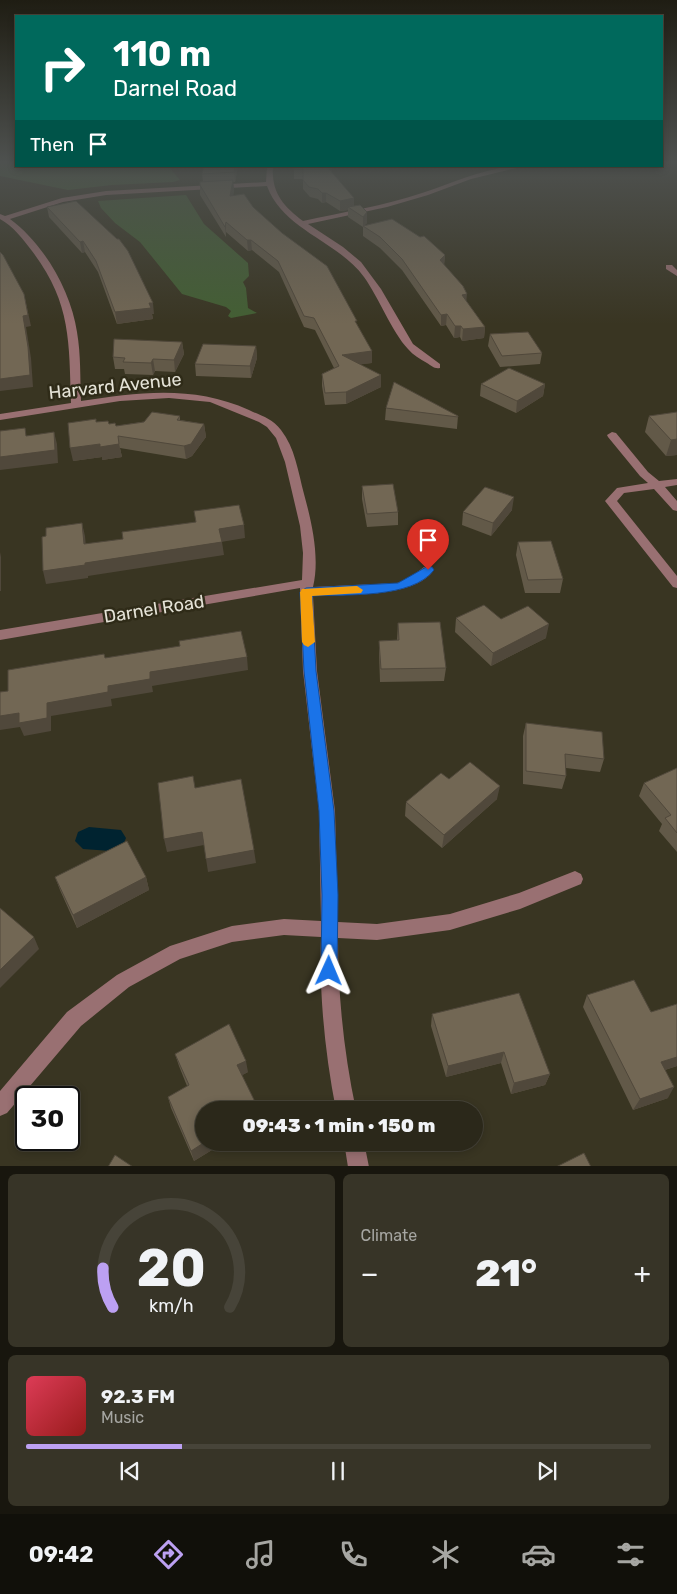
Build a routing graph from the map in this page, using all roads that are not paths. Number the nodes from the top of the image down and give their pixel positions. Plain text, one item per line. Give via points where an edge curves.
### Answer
1 (293, 215) edge
2 (341, 215) edge
3 (3, 217) edge
4 (302, 224) junction
5 (669, 267) dead end
6 (677, 274) edge
7 (437, 366) dead end
8 (76, 406) junction
9 (0, 417) edge
10 (612, 435) dead end
11 (677, 482) edge
12 (657, 485) junction
13 (677, 508) edge
14 (428, 570) dead end
15 (677, 584) edge
16 (307, 588) junction
17 (0, 635) edge
18 (575, 879) dead end
19 (329, 929) junction
20 (344, 1101) edge
21 (0, 1106) edge
22 (356, 1151) edge
23 (359, 1166) edge

1 - 4 street
2 - 4 street
3 - 8 street via 25,237 45,263 67,308 73,333
4 - 7 street via 336,245 357,263 411,347
5 - 6 street
8 - 9 street, Harvard Avenue
8 - 16 street, Harvard Avenue via 155,396 195,396 237,408 269,423 283,438 303,508
10 - 12 street
11 - 12 street
12 - 13 street
12 - 15 street via 622,490 611,501
14 - 16 street, Darnel Road via 399,587
16 - 17 street, Darnel Road
16 - 19 street via 310,671 327,811
18 - 19 street via 520,901 450,922 377,932
19 - 20 street via 329,971 338,1070
19 - 21 street via 284,927 232,934 176,952 123,981 74,1019
22 - 23 street

